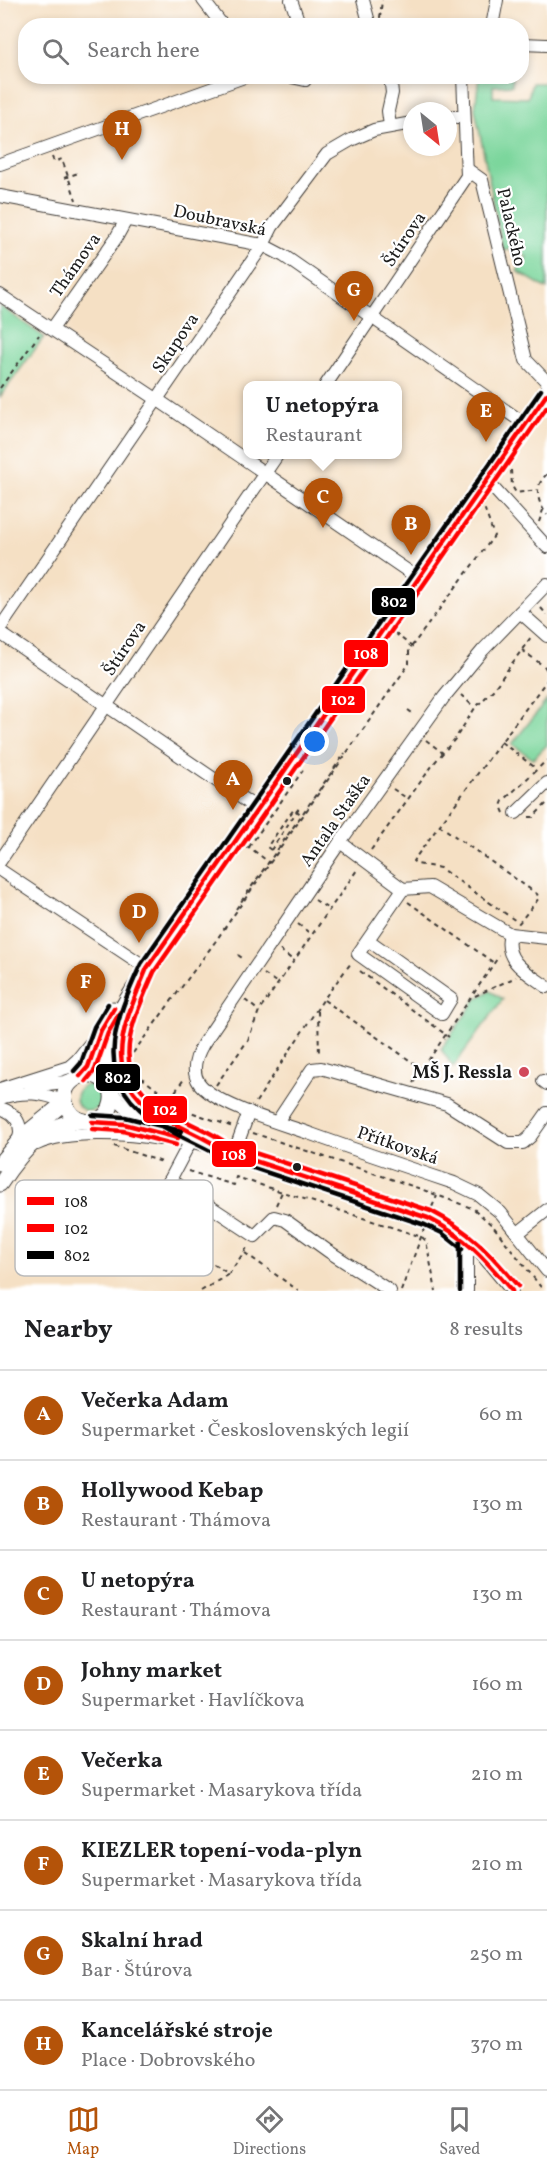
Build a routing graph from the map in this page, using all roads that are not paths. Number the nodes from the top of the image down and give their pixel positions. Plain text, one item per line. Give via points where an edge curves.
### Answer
1 (203, 0) edge
2 (291, 0) edge
3 (363, 0) edge
4 (497, 0) edge
5 (217, 18) edge
6 (297, 18) edge
7 (372, 18) edge
8 (494, 18) edge
9 (529, 45) edge
10 (547, 45) edge
11 (225, 84) edge
12 (391, 84) edge
13 (463, 84) edge
14 (457, 117) edge
15 (464, 117) junction
16 (403, 124) edge
17 (390, 126) junction
18 (0, 164) edge
19 (468, 170) junction
20 (0, 196) edge
21 (126, 220) junction
22 (263, 246) junction
23 (0, 295) edge
24 (373, 317) junction
25 (49, 327) junction
26 (328, 381) edge
27 (547, 382) edge
28 (547, 394) edge
29 (158, 400) junction
30 (525, 424) junction
31 (243, 457) edge
32 (245, 459) edge
33 (275, 459) edge
34 (266, 473) junction
35 (486, 480) junction
36 (547, 547) edge
37 (418, 578) junction
38 (547, 584) edge
39 (520, 612) junction
40 (0, 628) edge
41 (543, 632) edge
42 (0, 633) edge
43 (105, 707) junction
44 (547, 783) edge
45 (258, 809) junction
46 (516, 813) dead end
47 (340, 842) junction
48 (0, 861) edge
49 (0, 870) edge
50 (401, 892) junction
51 (547, 938) edge
52 (509, 939) junction
53 (368, 940) junction
54 (147, 968) junction
55 (547, 987) edge
56 (101, 1030) junction
57 (78, 1077) junction
58 (0, 1089) edge
59 (111, 1090) junction
60 (210, 1093) joint
61 (0, 1098) edge
62 (65, 1102) junction
63 (0, 1108) edge
64 (249, 1112) junction
65 (547, 1113) edge
66 (88, 1121) junction
67 (277, 1122) junction
68 (189, 1146) junction
69 (20, 1148) junction
70 (230, 1152) junction
71 (0, 1163) edge
72 (170, 1180) edge
73 (0, 1184) edge
74 (213, 1208) edge
75 (547, 1210) edge
76 (518, 1233) junction
77 (467, 1243) junction
78 (547, 1271) edge
79 (390, 1291) edge
80 (466, 1291) edge
81 (512, 1291) edge

1 - 5 street
2 - 6 street
3 - 7 street
4 - 8 street
9 - 10 street
11 - 18 street
12 - 17 street
13 - 15 street
14 - 15 street
15 - 19 street
16 - 17 street, Skupova
17 - 22 street, Skupova via 351,140 327,154 272,227
19 - 24 street, Štúrova via 465,182
19 - 27 street, Palackého via 483,180 526,360
20 - 21 street, Doubravská
21 - 22 street, Doubravská
21 - 25 street, Thámova
22 - 24 street, Doubravská
22 - 29 street, Skupova
23 - 25 street
24 - 26 street, Štúrova
24 - 30 street, Doubravská
25 - 29 street
28 - 30 main road
29 - 31 street
29 - 40 street, Skupova
30 - 35 main road
32 - 34 street
33 - 34 street, Štúrova
34 - 37 street
34 - 43 street, Štúrova
35 - 36 street
35 - 37 main road
37 - 45 main road
38 - 39 street, Antala Staška
39 - 41 street
39 - 47 street, Antala Staška via 452,688
42 - 43 street
43 - 45 street
43 - 48 street, Štúrova
44 - 46 street
45 - 54 main road
47 - 50 street
47 - 60 street, Antala Staška via 203,1044 195,1064 197,1080
49 - 54 street
50 - 52 street via 430,887
50 - 53 street
51 - 52 street
52 - 55 street via 516,965
53 - 53 street via 358,954 442,1014 451,999
54 - 56 main road via 126,990
54 - 59 main road via 111,1035 106,1058
54 - 70 street via 119,1048 123,1077 150,1110
56 - 57 main road via 88,1067
56 - 58 street via 69,1067
57 - 58 street
57 - 59 main road via 98,1076
57 - 62 main road via 66,1090
59 - 66 main road via 108,1113
59 - 70 street via 120,1104 136,1115
60 - 64 street, Přítkovská
61 - 62 street via 33,1092
62 - 66 main road via 70,1113
62 - 69 main road
63 - 69 street via 18,1120
64 - 67 street, Přítkovská
64 - 70 street
65 - 67 street via 523,1143 508,1143 447,1104 320,1068 312,1069
66 - 69 main road via 60,1125
66 - 70 street via 138,1127
67 - 76 street, Přítkovská via 479,1195
68 - 69 street via 147,1137 71,1135
68 - 70 street
68 - 72 street
69 - 71 main road
69 - 73 main road
70 - 77 street via 428,1218
74 - 79 street via 255,1236 274,1216 285,1220
75 - 76 street
76 - 78 street, Přítkovská
77 - 80 street
77 - 81 street

